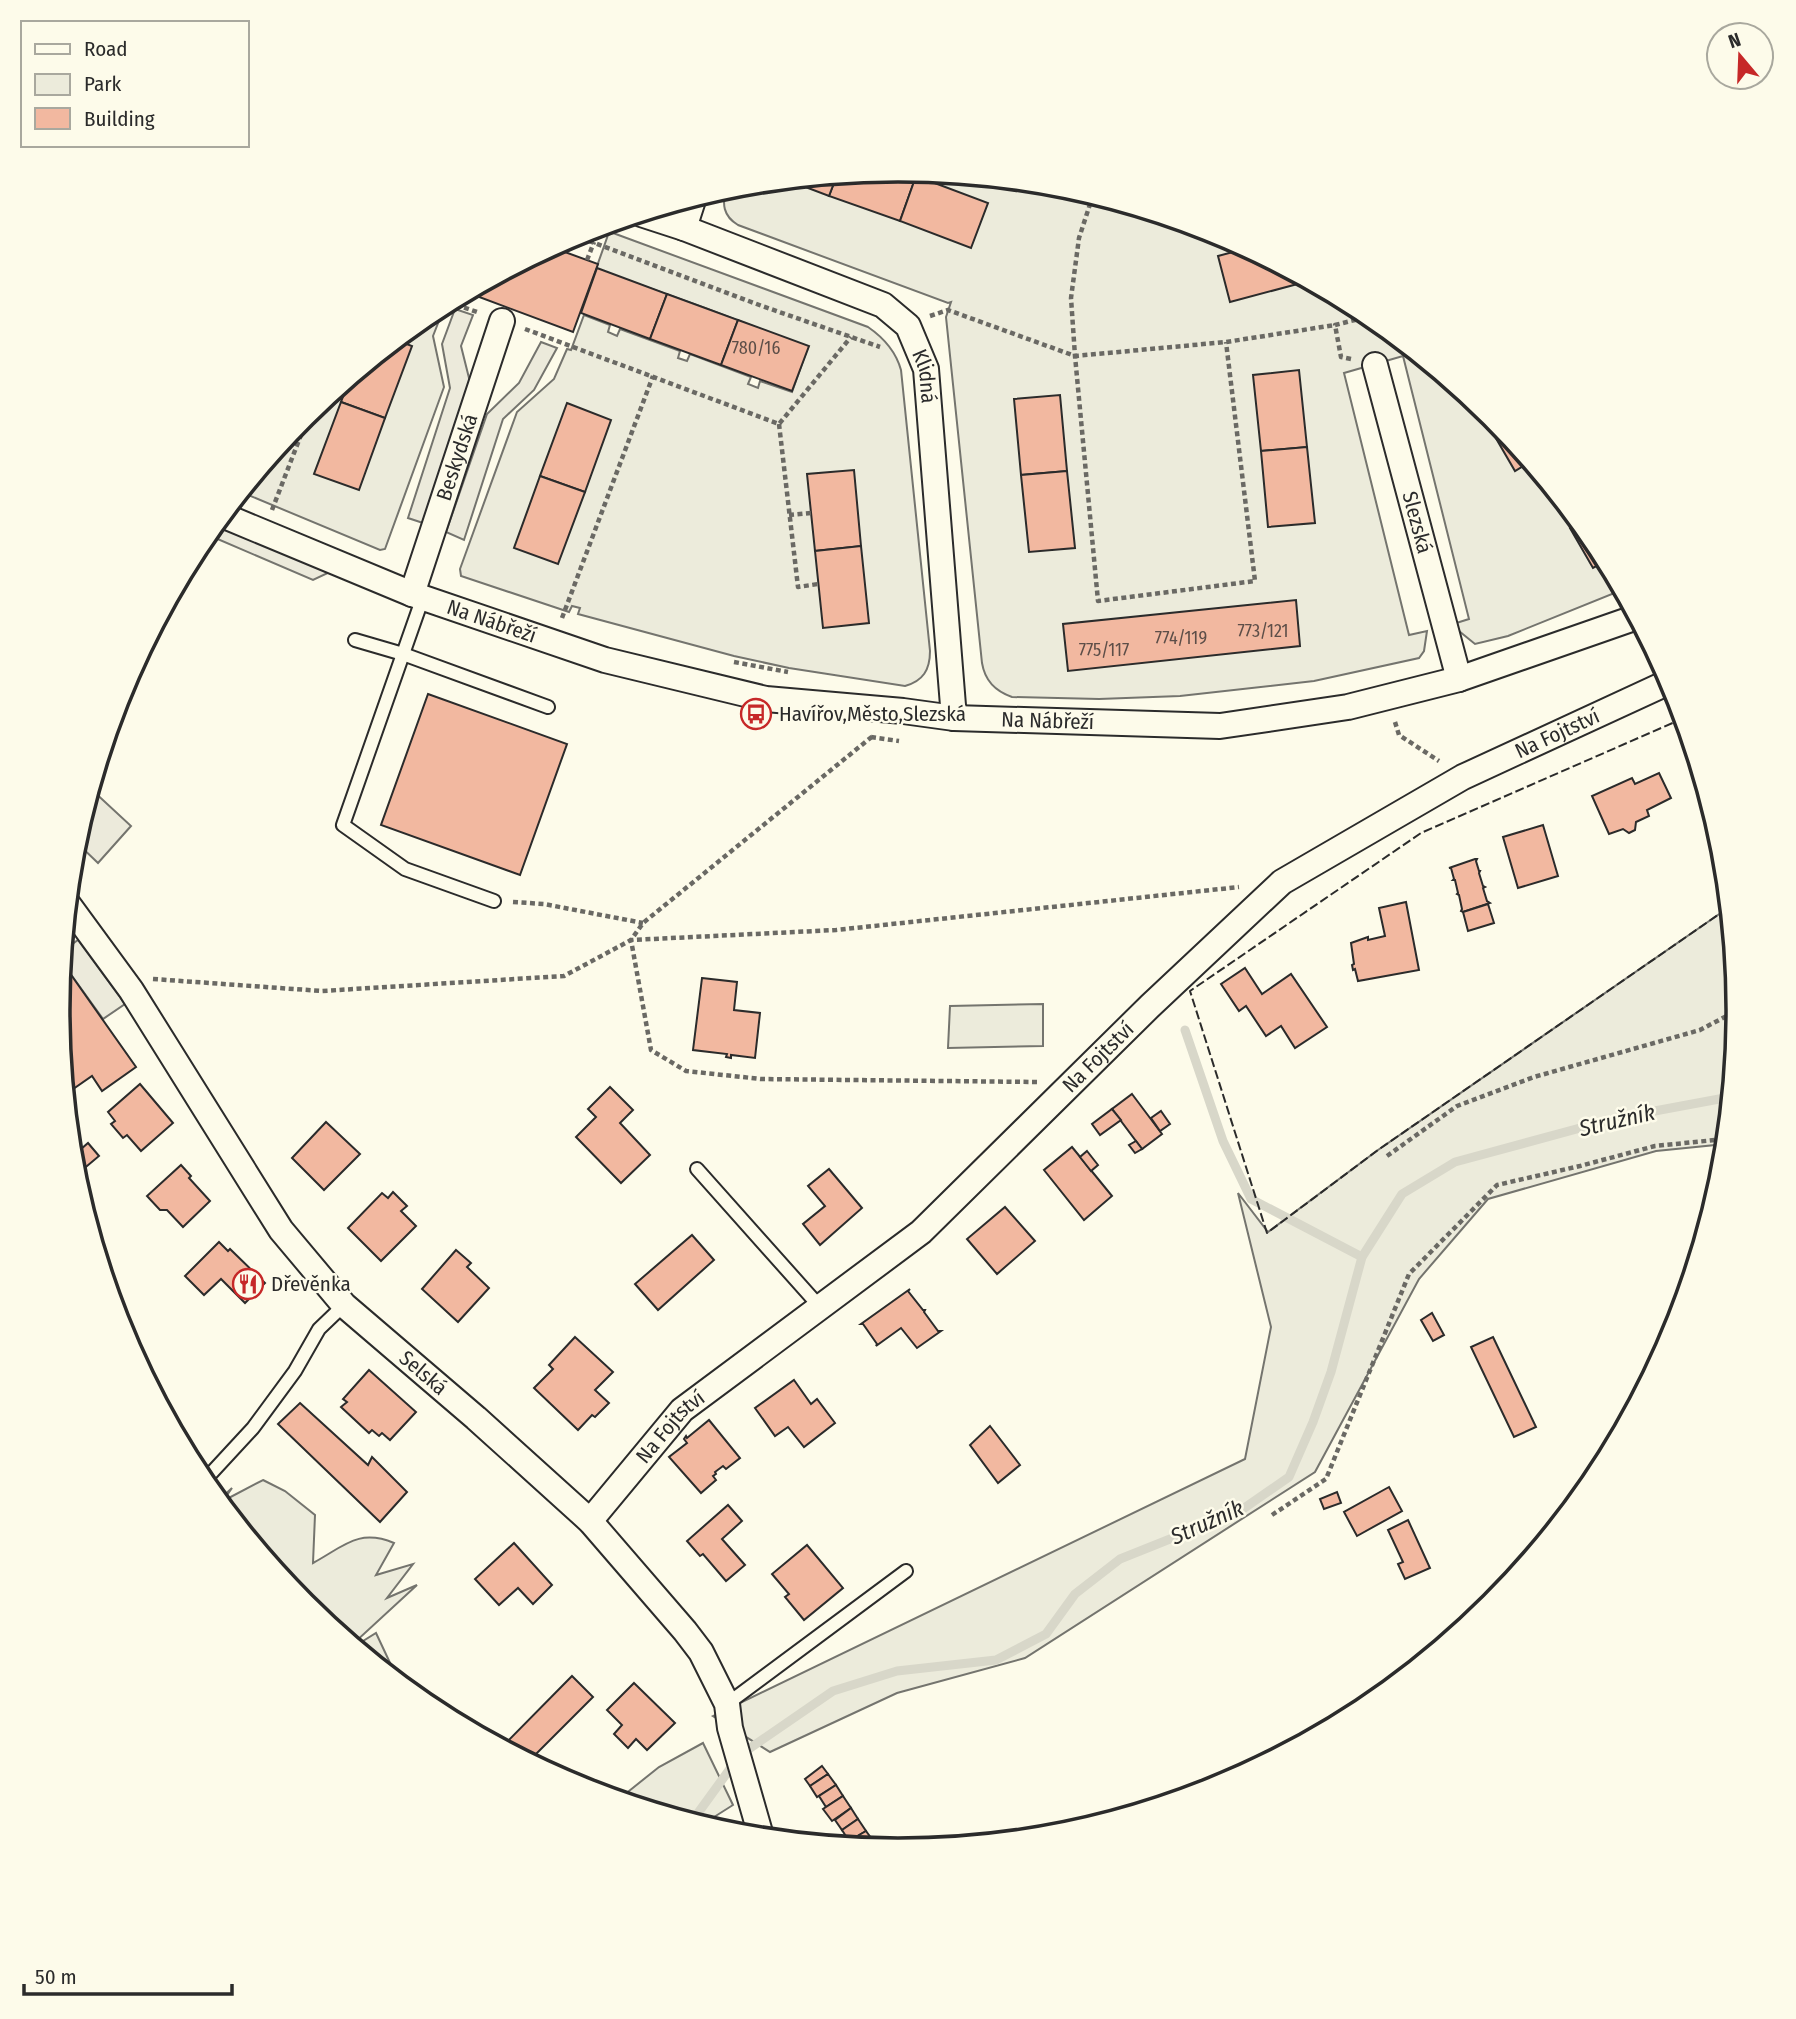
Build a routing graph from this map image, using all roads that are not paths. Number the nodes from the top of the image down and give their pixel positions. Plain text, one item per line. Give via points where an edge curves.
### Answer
1 (690, 208) edge
2 (655, 218) edge
3 (684, 228) junction
4 (502, 321) road end
5 (1375, 365) road end
6 (231, 519) edge
7 (417, 595) junction
8 (1628, 620) edge
9 (355, 640) dead end
10 (403, 654) junction
11 (1459, 680) junction
12 (1660, 686) edge
13 (548, 707) dead end
14 (954, 718) junction
15 (494, 901) road end
16 (76, 915) edge
17 (697, 1169) dead end
18 (344, 1305) junction
19 (820, 1307) junction
20 (212, 1473) edge
21 (590, 1521) junction
22 (906, 1570) dead end
23 (729, 1716) junction
24 (758, 1825) edge

1 - 3 street
2 - 3 street, Klidná
3 - 14 street, Klidná via 883,305 908,326 926,369
4 - 7 street, Beskydská
5 - 11 street, Slezská
6 - 7 street, Na Nábřeží
7 - 10 lane
7 - 14 street, Na Nábřeží via 605,660 766,699
8 - 11 street, Na Nábřeží
9 - 10 lane
10 - 13 lane
10 - 15 lane via 343,825 405,869
11 - 14 street, Na Nábřeží via 1348,707 1220,726
12 - 19 street, Na Fojtství via 1463,776 1282,882 921,1232
16 - 18 street, Selská via 131,990 281,1230
17 - 19 lane
18 - 20 lane via 319,1329 253,1428
18 - 21 street, Selská
19 - 21 street, Na Fojtství via 682,1410
21 - 23 street, Selská via 701,1651
22 - 23 lane
23 - 24 street, Selská

